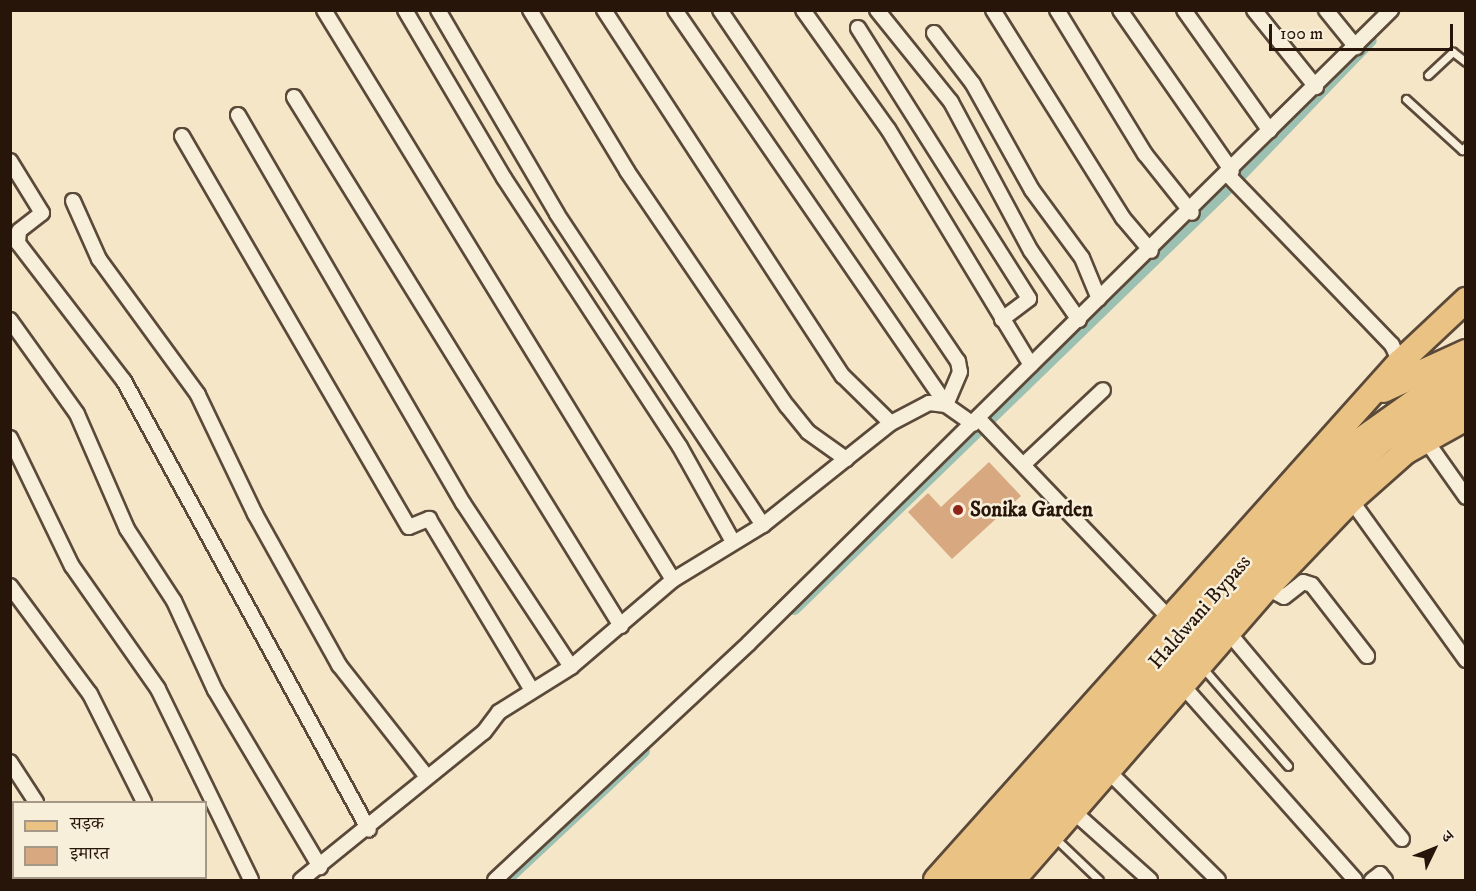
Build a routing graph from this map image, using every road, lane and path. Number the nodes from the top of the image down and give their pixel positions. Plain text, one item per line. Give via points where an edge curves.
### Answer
1 (324, 10) edge
2 (405, 10) edge
3 (438, 10) edge
4 (530, 10) edge
5 (604, 10) edge
6 (675, 10) edge
7 (720, 10) edge
8 (803, 10) edge
9 (878, 10) edge
10 (993, 10) edge
11 (1058, 10) edge
12 (1120, 10) edge
13 (1185, 10) edge
14 (1254, 10) edge
15 (1326, 10) edge
16 (1391, 10) edge
17 (858, 28) dead end
18 (934, 33) dead end
19 (1356, 47) junction
20 (1466, 62) edge
21 (1428, 75) dead end
22 (1316, 87) junction
23 (294, 98) dead end
24 (1406, 99) dead end
25 (238, 115) dead end
26 (1270, 131) junction
27 (182, 136) dead end
28 (1466, 146) edge
29 (10, 160) edge
30 (1232, 177) junction
31 (73, 201) dead end
32 (1192, 213) junction
33 (1151, 251) junction
34 (1099, 299) junction
35 (1466, 300) edge
36 (1002, 319) junction
37 (10, 320) edge
38 (1079, 320) junction
39 (1442, 322) junction
40 (1463, 361) edge
41 (1400, 362) junction
42 (1031, 365) junction
43 (1103, 390) dead end
44 (1466, 394) edge
45 (946, 405) junction
46 (1359, 407) junction
47 (1466, 418) edge
48 (891, 423) junction
49 (980, 423) junction
50 (10, 438) edge
51 (1425, 439) junction
52 (846, 459) junction
53 (1024, 464) junction
54 (1466, 497) edge
55 (1351, 500) junction
56 (763, 525) junction
57 (732, 540) junction
58 (673, 580) junction
59 (10, 586) edge
60 (1267, 588) junction
61 (1169, 618) junction
62 (621, 626) junction
63 (1229, 633) junction
64 (1367, 656) dead end
65 (1466, 660) edge
66 (1200, 666) junction
67 (572, 667) junction
68 (1183, 686) junction
69 (531, 689) junction
70 (10, 762) edge
71 (1288, 766) dead end
72 (1110, 773) junction
73 (428, 777) junction
74 (35, 801) edge
75 (144, 801) edge
76 (1074, 812) junction
77 (369, 830) junction
78 (1052, 836) junction
79 (1402, 839) dead end
80 (320, 867) junction
81 (251, 880) edge
82 (301, 880) edge
83 (495, 880) edge
84 (936, 880) edge
85 (961, 880) edge
86 (987, 880) edge
87 (1013, 880) edge
88 (1099, 880) edge
89 (1150, 880) edge
90 (1218, 880) edge
91 (1355, 880) edge
92 (1372, 880) edge
93 (1385, 880) edge

1 - 58 street
2 - 57 street via 504,178 680,447
3 - 56 street via 557,214
4 - 52 street via 627,171 787,406 808,432
5 - 48 street via 843,376
6 - 45 street
7 - 45 street via 958,360 960,372
8 - 36 street via 888,129
9 - 38 street via 951,102 1031,251
10 - 33 street via 1123,218
11 - 32 street via 1145,154
12 - 30 street
13 - 26 street
14 - 22 street
15 - 19 street
16 - 19 street
17 - 36 street via 1029,299
18 - 34 street via 974,84 1032,190 1082,258
19 - 22 street
20 - 21 lane via 1453,52
22 - 26 street
23 - 62 street
24 - 28 lane via 1462,150
25 - 67 street via 463,503
26 - 30 street
27 - 69 street via 409,527 429,519
29 - 77 street via 42,213 19,231 18,243 124,381
30 - 32 street
30 - 41 street via 1392,345
31 - 73 street via 99,259 198,395 255,514 339,665
32 - 33 street
33 - 34 street
34 - 38 street
35 - 39 highway
36 - 42 street
37 - 80 street via 77,414 127,529 174,601 215,690
38 - 42 street
39 - 40 highway
39 - 41 highway
40 - 46 highway via 1391,384
40 - 85 main road, Haldwani Bypass via 1375,426 1319,478
41 - 46 highway
42 - 49 street
43 - 53 street
44 - 86 main road, Haldwani Bypass via 1384,440 1331,489
45 - 48 street via 929,403
45 - 49 street
46 - 61 highway
47 - 51 highway
48 - 52 street
49 - 53 street
49 - 83 street
50 - 81 street via 72,566 158,689
51 - 54 street
51 - 55 highway
52 - 56 street
53 - 61 street
55 - 60 highway
55 - 65 street
56 - 57 street
57 - 58 street
58 - 62 street
59 - 75 street via 90,694
60 - 63 highway
60 - 64 street via 1284,597 1303,582 1312,585
61 - 84 highway
62 - 67 street
63 - 66 highway
63 - 79 street
66 - 68 highway
66 - 71 lane
67 - 69 street
68 - 72 highway
68 - 91 street
69 - 73 street
70 - 74 street
72 - 76 highway
72 - 90 street
73 - 77 street
76 - 78 highway
76 - 89 street
77 - 80 street
78 - 87 highway
78 - 88 lane
80 - 82 street
92 - 93 street via 1380,874

